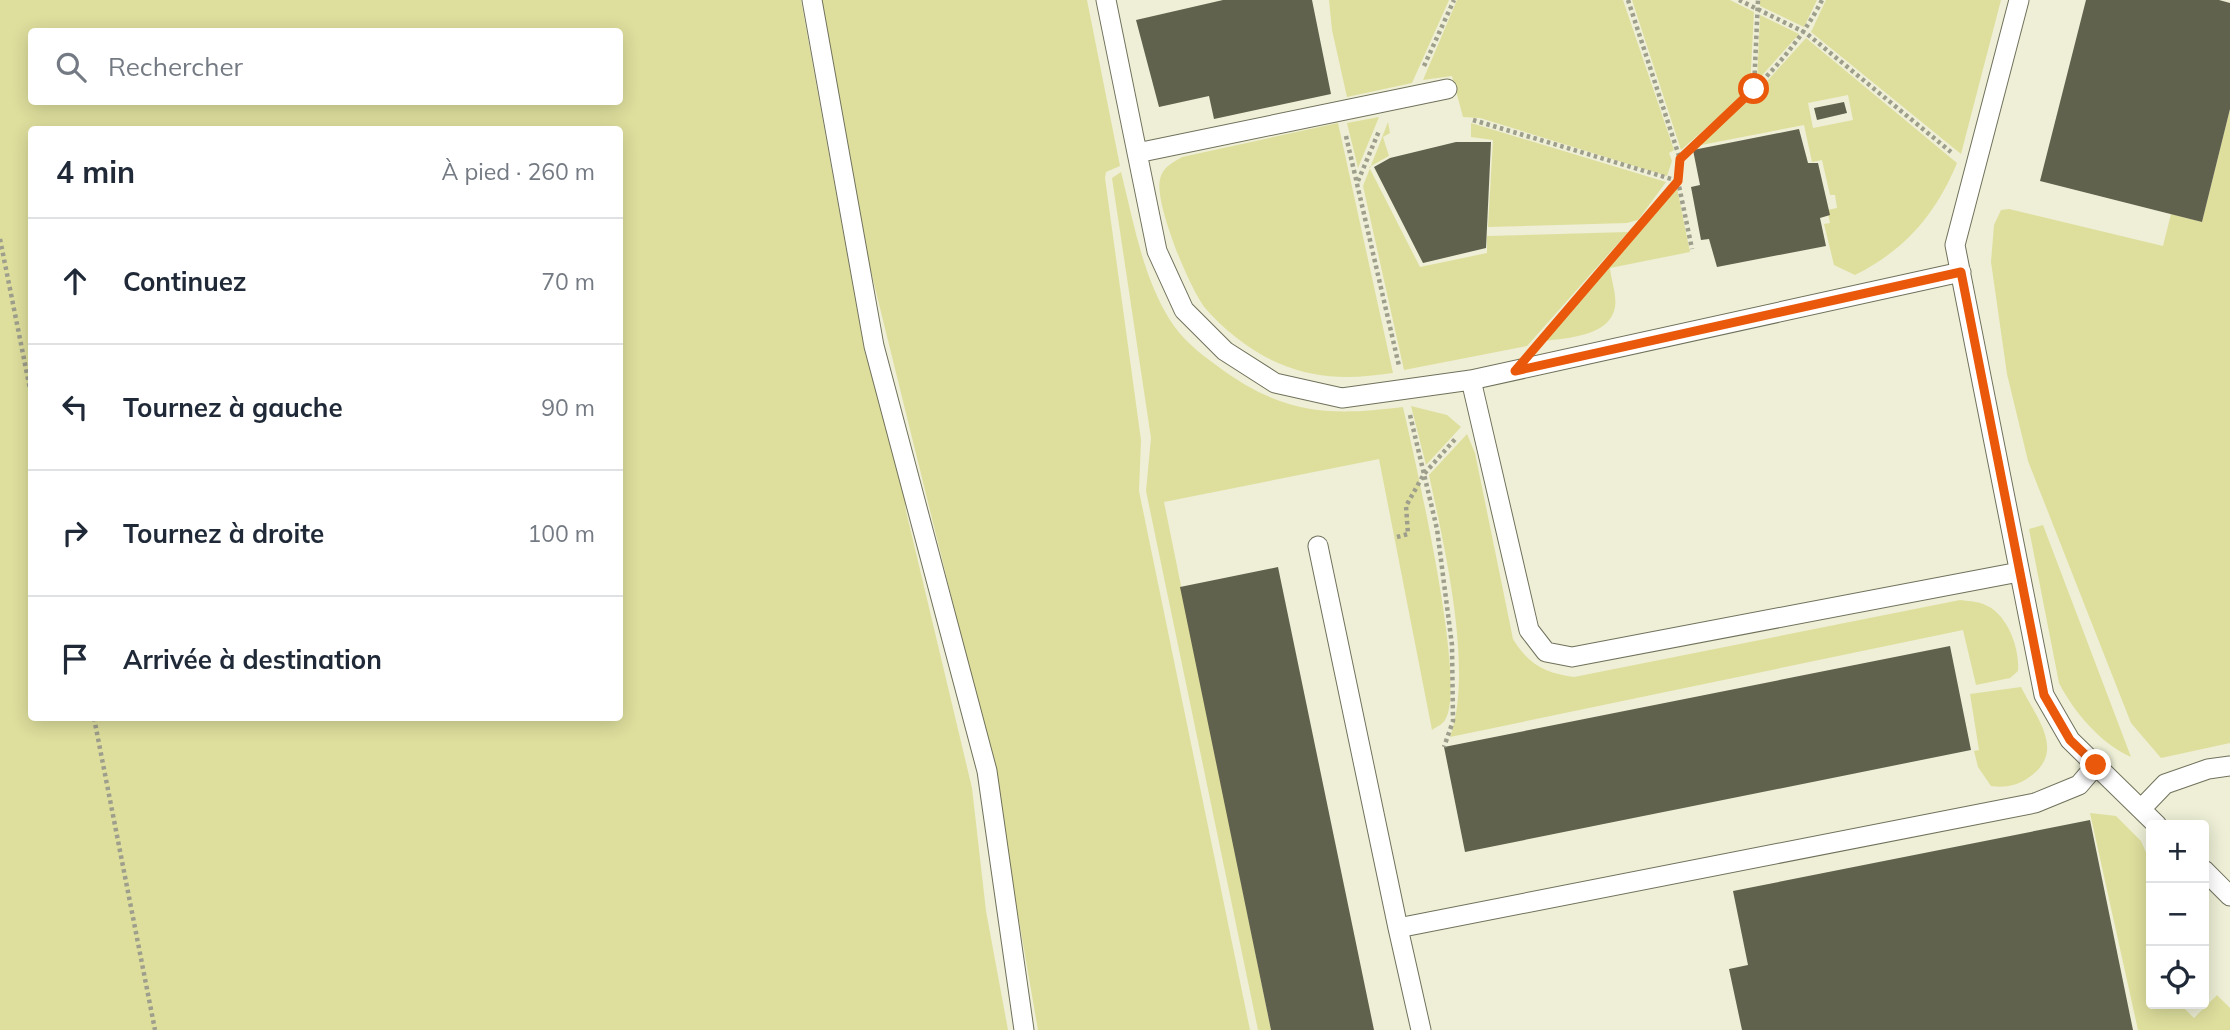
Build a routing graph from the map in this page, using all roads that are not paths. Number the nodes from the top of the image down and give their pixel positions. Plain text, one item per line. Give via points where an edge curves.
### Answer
1 (812, 0) edge
2 (1106, 0) edge
3 (2019, 0) edge
4 (1447, 89) dead end
5 (1137, 153) junction
6 (1961, 272) junction
7 (1471, 380) junction
8 (1318, 546) dead end
9 (2019, 572) junction
10 (2096, 765) junction
11 (2230, 766) edge
12 (2141, 809) junction
13 (2152, 820) edge
14 (2209, 875) edge
15 (2230, 896) edge
16 (1398, 928) junction
17 (1024, 1030) edge
18 (1421, 1030) edge

1 - 17 lane via 874,346 986,771
2 - 5 lane
3 - 6 lane via 1955,245
4 - 5 lane
5 - 7 lane via 1157,251 1184,310 1225,351 1275,383 1342,398
6 - 7 lane
6 - 9 lane
7 - 9 lane via 1529,630 1546,652 1572,657
8 - 16 lane
9 - 10 lane via 2044,695 2070,740
10 - 12 lane
10 - 16 lane via 2079,785 2035,803
11 - 12 lane via 2165,784
12 - 13 lane
14 - 15 lane
16 - 18 lane

